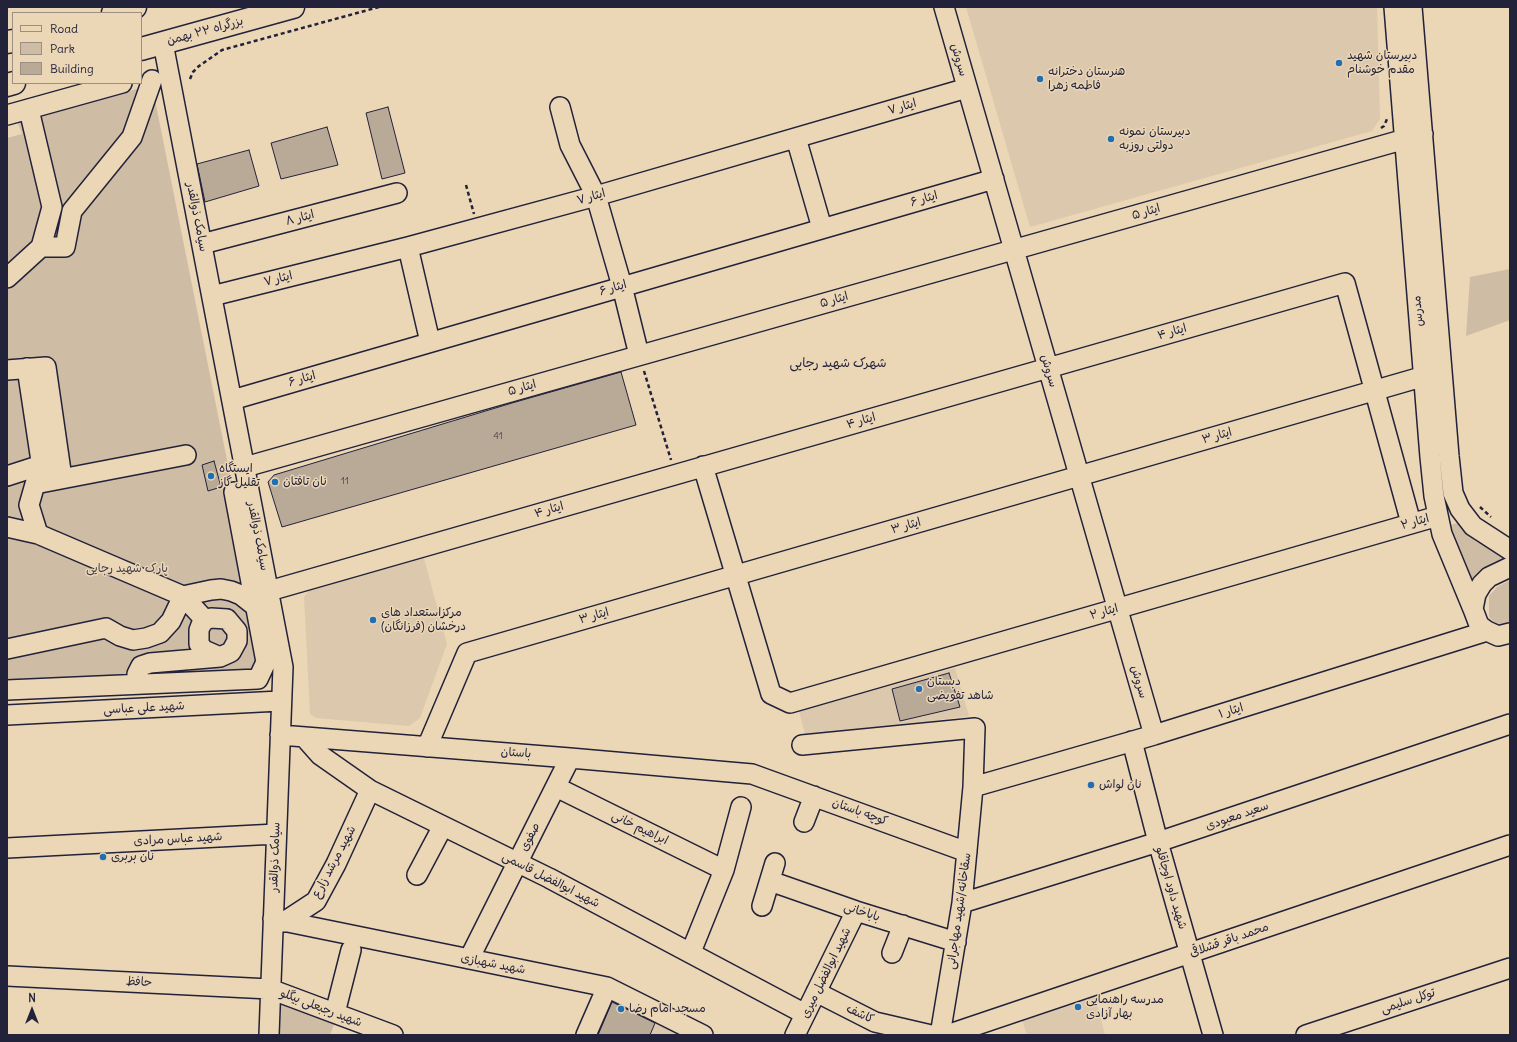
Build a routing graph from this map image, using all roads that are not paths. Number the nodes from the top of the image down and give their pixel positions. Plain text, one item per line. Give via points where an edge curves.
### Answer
1 (135, 7) edge
2 (293, 7) edge
3 (944, 7) edge
4 (1394, 7) edge
5 (1412, 7) edge
6 (117, 12) edge
7 (163, 43) junction
8 (142, 49) edge
9 (169, 70) junction
10 (147, 79) edge
11 (118, 84) edge
12 (967, 88) junction
13 (560, 107) dead end
14 (7, 114) edge
15 (30, 114) dead end
16 (1423, 134) junction
17 (796, 138) junction
18 (1405, 139) junction
19 (994, 179) junction
20 (397, 193) dead end
21 (596, 196) junction
22 (52, 207) junction
23 (72, 211) junction
24 (822, 228) junction
25 (202, 244) junction
26 (41, 247) junction
27 (408, 247) junction
28 (1014, 249) junction
29 (7, 278) edge
30 (622, 286) junction
31 (212, 296) junction
32 (430, 342) junction
33 (639, 355) junction
34 (27, 368) junction
35 (1048, 368) junction
36 (7, 370) edge
37 (1442, 371) junction
38 (1424, 377) junction
39 (1375, 391) junction
40 (232, 400) junction
41 (186, 455) dead end
42 (703, 466) junction
43 (245, 467) junction
44 (42, 473) junction
45 (7, 476) edge
46 (1080, 476) junction
47 (62, 478) junction
48 (234, 492) dead end
49 (1438, 516) junction
50 (1411, 523) junction
51 (7, 527) edge
52 (38, 534) junction
53 (1510, 550) edge
54 (1510, 567) edge
55 (736, 575) junction
56 (269, 591) junction
57 (183, 596) junction
58 (255, 606) junction
59 (1118, 608) junction
60 (1473, 609) junction
61 (205, 620) junction
62 (1487, 632) junction
63 (1510, 633) edge
64 (261, 636) junction
65 (237, 637) junction
66 (7, 649) edge
67 (220, 657) junction
68 (138, 684) junction
69 (7, 690) edge
70 (280, 700) junction
71 (7, 715) edge
72 (1510, 724) edge
73 (280, 735) junction
74 (1154, 735) junction
75 (304, 737) junction
76 (1132, 741) junction
77 (802, 745) dead end
78 (427, 747) junction
79 (570, 758) junction
80 (752, 774) joint
81 (556, 787) junction
82 (973, 787) junction
83 (370, 790) junction
84 (814, 796) junction
85 (741, 807) dead end
86 (804, 822) dead end
87 (443, 826) junction
88 (276, 834) junction
89 (1158, 842) junction
90 (1510, 845) edge
91 (7, 848) edge
92 (967, 852) junction
93 (518, 862) junction
94 (775, 863) dead end
95 (724, 870) junction
96 (417, 875) dead end
97 (770, 881) junction
98 (962, 903) junction
99 (762, 906) dead end
100 (856, 911) junction
101 (279, 921) junction
102 (903, 925) junction
103 (956, 942) junction
104 (351, 950) dead end
105 (691, 952) junction
106 (892, 953) dead end
107 (1190, 954) junction
108 (468, 959) junction
109 (1510, 968) edge
110 (7, 976) edge
111 (607, 987) junction
112 (270, 989) junction
113 (816, 992) junction
114 (335, 1013) junction
115 (805, 1014) junction
116 (362, 1030) edge
117 (269, 1035) edge
118 (393, 1035) edge
119 (586, 1035) edge
120 (703, 1035) edge
121 (795, 1035) edge
122 (931, 1035) edge
123 (940, 1035) edge
124 (947, 1035) edge
125 (1213, 1035) edge
126 (1306, 1035) edge

1 - 6 highway
2 - 7 highway, بزرگراه ۲۲ بهمن
3 - 12 street, سروش
4 - 18 street, مدرس
5 - 16 street, مدرس
7 - 8 highway, بزرگراه ۲۲ بهمن
7 - 9 street, سیامک ذوالقدر
9 - 10 street
9 - 25 street, سیامک ذوالقدر
10 - 23 street via 132,137
11 - 14 street
12 - 17 street, ایثار ۷
12 - 19 street, سروش
13 - 21 street via 570,145
15 - 22 street
16 - 18 street, ایثار ۵
16 - 37 street, مدرس
17 - 21 street, ایثار ۷
17 - 24 street
18 - 28 street, ایثار ۵
18 - 38 street, مدرس
19 - 24 street, ایثار ۶
19 - 28 street, سروش
20 - 25 street, ایثار ۸
21 - 27 street, ایثار ۷
21 - 30 street
22 - 23 street
22 - 26 street
23 - 26 street via 65,247
24 - 30 street, ایثار ۶
25 - 31 street, سیامک ذوالقدر
26 - 29 street
27 - 31 street, ایثار ۷
27 - 32 street
28 - 33 street, ایثار ۵
28 - 35 street, سروش
30 - 32 street, ایثار ۶
30 - 33 street
31 - 40 street, سیامک ذوالقدر
32 - 40 street, ایثار ۶
33 - 43 street, ایثار ۵
34 - 36 street
34 - 44 street
34 - 47 street via 46,367
35 - 39 street, ایثار ۴ via 1345,283
35 - 42 street, ایثار ۴
35 - 46 street, سروش
37 - 38 street, ایثار ۳
37 - 53 street, مدرس via 1453,493 1460,510 1473,526
38 - 39 street, ایثار ۳
38 - 49 street, مدرس
39 - 46 street, ایثار ۳
39 - 50 street
40 - 43 street, سیامک ذوالقدر
41 - 47 street
42 - 55 street
42 - 56 street, ایثار ۴
43 - 56 street, سیامک ذوالقدر
44 - 45 street
44 - 47 street
44 - 52 street via 35,484 29,505
46 - 55 street, ایثار ۳
46 - 59 street, سروش
48 - 58 street
49 - 50 street, ایثار ۲
49 - 60 street, مدرس via 1442,534
50 - 59 street, ایثار ۲
51 - 52 street
52 - 57 street
54 - 60 street via 1489,577 1482,584 1476,594
55 - 59 street, ایثار ۲ via 771,694 790,703
55 - 78 street, ایثار ۳ via 467,652
56 - 70 street, سیامک ذوالقدر via 282,667
57 - 58 street via 221,589 241,594
57 - 61 street
57 - 66 street via 171,621 160,633 146,638 133,640 106,628
58 - 64 street
59 - 74 street, سروش
60 - 62 street, مدرس via 1479,625
61 - 65 street via 227,619 237,631
61 - 67 street via 199,630 199,644 204,650
62 - 63 street via 1498,636
62 - 74 street, ایثار ۱
64 - 65 street
64 - 68 street via 266,662 258,679
65 - 67 street via 231,652
67 - 68 street via 150,663 141,666 136,674
68 - 69 street
70 - 71 street, شهید علی عباسی
70 - 73 street, سیامک ذوالقدر
72 - 89 street, سعید معبودی
73 - 75 street, باستان
73 - 88 street, سیامک ذوالقدر
74 - 76 street, ایثار ۱
75 - 78 street, باستان
75 - 83 street, شهید ابوالفضل قاسمی via 320,755
76 - 82 street, ایثار ۱
76 - 89 street, شهید داود اوجاقلو
77 - 82 street, سقاخانه/شهید مهاجرانی via 975,728
78 - 79 street, باستان
79 - 80 street, باستان
79 - 81 street, صفوی
80 - 84 street, کوچه باستان
81 - 93 street, صفوی
81 - 95 street, ابراهیم خانی
82 - 92 street, سقاخانه/شهید مهاجرانی
83 - 87 street, شهید ابوالفضل قاسمی
83 - 101 street, شهید مرشد زارع via 316,901
84 - 86 street
84 - 92 street, کوچه باستان
85 - 95 street
87 - 93 street, شهید ابوالفضل قاسمی
87 - 96 street
88 - 91 street, شهید عباس مرادی
88 - 101 street, سیامک ذوالقدر
89 - 98 street, سعید معبودی
89 - 107 street, شهید داود اوجاقلو
90 - 107 street, محمد باقر قشلاقی
92 - 98 street, سقاخانه/شهید مهاجرانی
93 - 105 street, شهید ابوالفضل قاسمی
93 - 108 street, صفوی
94 - 97 street
95 - 105 street
97 - 99 street
97 - 100 street, باباخانی
98 - 103 street, سقاخانه/شهید مهاجرانی
100 - 102 street, باباخانی
100 - 113 street, شهید ابوالفضل میری
101 - 108 street, شهید شهبازی
101 - 112 street, سیامک ذوالقدر
102 - 103 street, باباخانی
102 - 106 street
103 - 123 street, سقاخانه/شهید مهاجرانی
104 - 114 street
105 - 115 street, شهید ابوالفضل قاسمی
107 - 124 street, محمد باقر قشلاقی
107 - 125 street, شهید داود اوجاقلو
108 - 111 street, شهید شهبازی
109 - 126 street, توکل سلیمی
110 - 112 street, حافظ
111 - 119 street
111 - 120 street, شهید شهبازی
112 - 114 street, شهید رجبعلی بیگلو
112 - 117 street, سیامک ذوالقدر
113 - 115 street, شهید ابوالفضل میری
113 - 122 street, کاشف via 875,1022
114 - 116 street, شهید رجبعلی بیگلو
115 - 121 street, شهید ابوالفضل میری
116 - 118 street, شهید رجبعلی بیگلو

